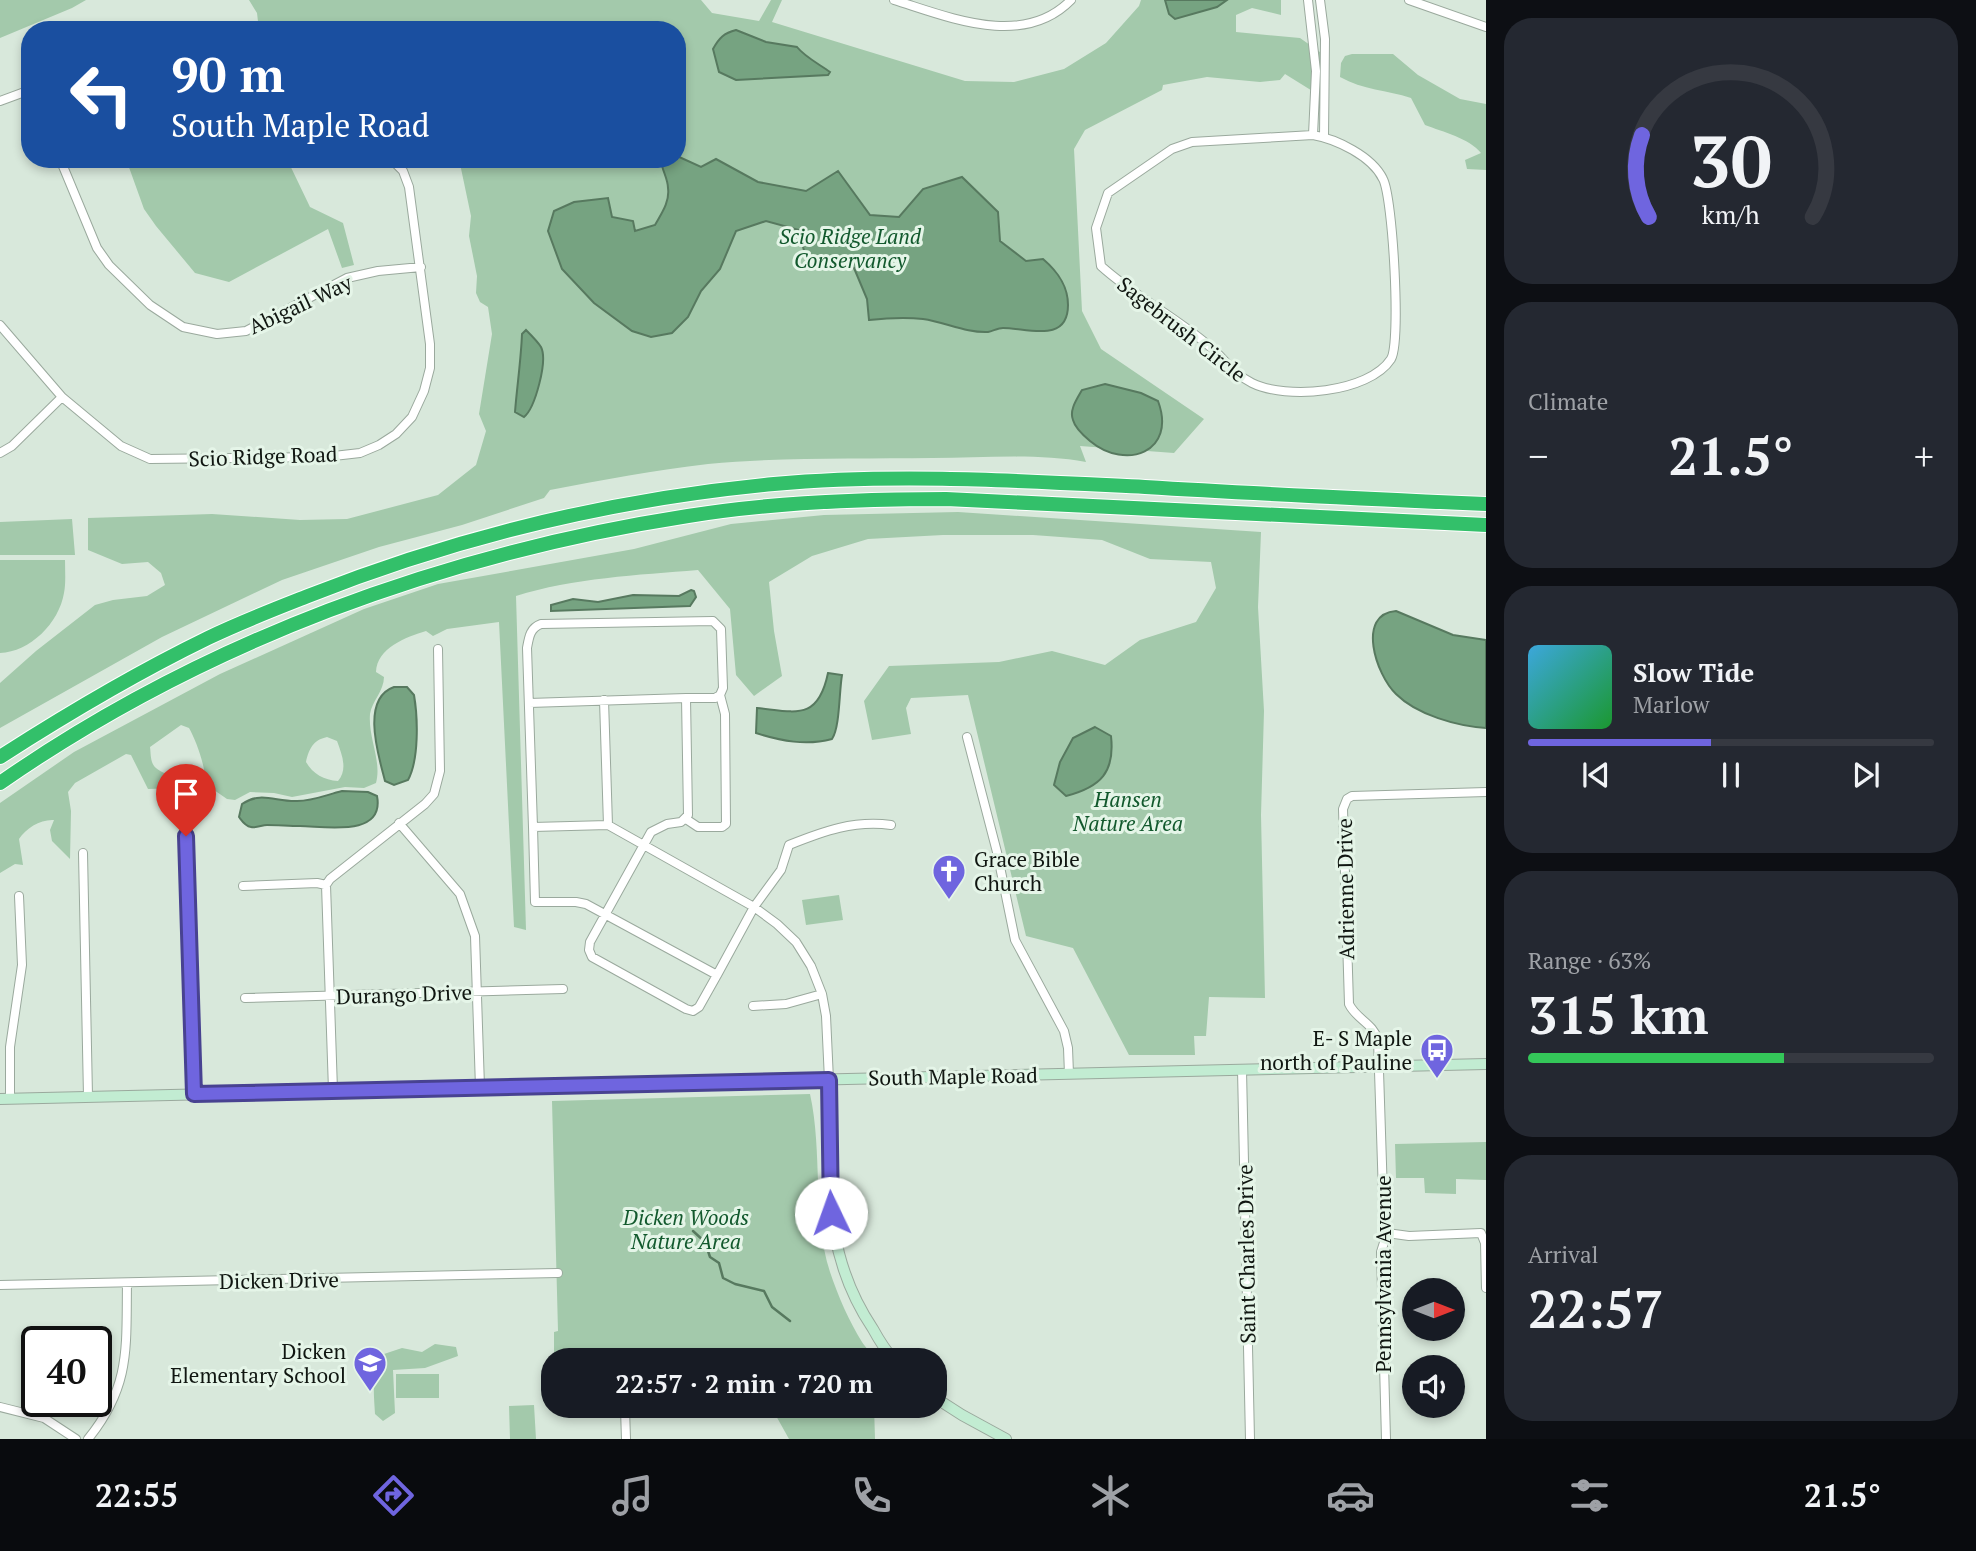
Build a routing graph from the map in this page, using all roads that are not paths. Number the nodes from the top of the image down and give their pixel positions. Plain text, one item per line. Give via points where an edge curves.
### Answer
1 (894, 0) edge
2 (1070, 0) edge
3 (1308, 0) edge
4 (1320, 0) edge
5 (1409, 0) edge
6 (1486, 27) edge
7 (1315, 71) junction
8 (1326, 71) junction
9 (21, 93) edge
10 (0, 101) edge
11 (1313, 135) junction
12 (1324, 137) junction
13 (64, 168) edge
14 (399, 168) edge
15 (421, 267) junction
16 (0, 325) edge
17 (62, 397) junction
18 (0, 453) edge
19 (1486, 504) edge
20 (1486, 525) edge
21 (438, 649) dead end
22 (720, 695) junction
23 (686, 698) junction
24 (604, 700) junction
25 (529, 702) junction
26 (967, 737) dead end
27 (0, 757) edge
28 (0, 783) edge
29 (1486, 792) edge
30 (686, 819) junction
31 (399, 823) junction
32 (608, 825) junction
33 (891, 825) dead end
34 (533, 827) junction
35 (186, 836) dead end
36 (643, 846) junction
37 (83, 853) dead end
38 (243, 886) dead end
39 (326, 886) junction
40 (19, 897) dead end
41 (754, 906) junction
42 (605, 915) junction
43 (717, 975) junction
44 (563, 989) dead end
45 (477, 992) junction
46 (822, 994) junction
47 (330, 996) junction
48 (245, 998) dead end
49 (753, 1006) dead end
50 (1486, 1064) edge
51 (1379, 1066) junction
52 (1242, 1070) junction
53 (1069, 1074) junction
54 (829, 1080) junction
55 (480, 1087) junction
56 (333, 1090) junction
57 (194, 1094) junction
58 (88, 1096) junction
59 (5, 1098) edge
60 (1387, 1233) junction
61 (558, 1273) dead end
62 (127, 1283) junction
63 (0, 1285) edge
64 (1486, 1288) edge
65 (886, 1348) edge
66 (947, 1405) edge
67 (0, 1407) edge
68 (625, 1418) edge
69 (76, 1439) edge
70 (88, 1439) edge
71 (626, 1439) edge
72 (1006, 1439) edge
73 (1250, 1439) edge
74 (1386, 1439) edge

1 - 2 street via 993,26 1039,20
3 - 7 street
4 - 8 street
5 - 6 street
7 - 8 street
7 - 11 street
8 - 12 street
9 - 10 street
11 - 12 street, Sagebrush Circle
11 - 12 street, Sagebrush Circle via 1202,141 1172,149 1108,193 1096,228 1101,266 1124,286 1210,346 1229,369 1254,384 1286,393 1366,380 1392,356 1394,273 1385,185 1375,168 1351,148
13 - 15 street, Abigail Way via 97,248 109,265 150,305 183,327 217,334 246,331 347,278
14 - 15 street, Scio Ridge Road via 409,187
15 - 17 street, Scio Ridge Road via 430,344 424,391 412,417 396,434 360,453 150,459 121,446
16 - 17 street, Scio Ridge Road
17 - 18 street
19 - 27 highway via 891,478 776,484 684,496 552,520 372,571 209,637 90,701
20 - 28 highway via 946,499 752,508 657,521 506,552 315,615 170,681 76,733
21 - 31 street via 438,783 425,804
22 - 23 street
22 - 25 street via 721,629 713,621 541,624 528,639
22 - 30 street via 725,714 726,824 704,828
23 - 24 street
23 - 30 street via 690,810
24 - 25 street
24 - 32 street
25 - 34 street
26 - 53 street via 1015,940 1064,1031
29 - 51 street, Adrienne Drive via 1357,795 1344,803 1349,1004 1376,1034
30 - 36 street via 652,832
31 - 39 street
31 - 45 street via 460,894 475,936
32 - 34 street
32 - 36 street
33 - 41 street via 849,825 789,845 781,870
34 - 42 street via 535,902 576,902
35 - 57 street
36 - 41 street
36 - 42 street
37 - 58 street
38 - 39 street
39 - 47 street
40 - 59 street via 22,965
41 - 43 street
41 - 46 street via 796,943
42 - 43 street
42 - 43 street via 590,942 592,957 686,1009 699,1007
44 - 45 street, Durango Drive
45 - 47 street, Durango Drive
45 - 55 street
46 - 49 street via 786,1004
46 - 54 street
47 - 48 street, Durango Drive
47 - 56 street
50 - 51 street, South Maple Road
51 - 52 street, South Maple Road
51 - 60 street, Pennsylvania Avenue
52 - 53 street, South Maple Road
52 - 73 street, Saint Charles Drive
53 - 54 street, South Maple Road
54 - 55 street, South Maple Road
54 - 65 street via 829,1195 838,1256 860,1310
55 - 56 street, South Maple Road
56 - 57 street, South Maple Road
57 - 58 street, South Maple Road
58 - 59 street, South Maple Road
60 - 64 street via 1481,1233
60 - 74 street, Pennsylvania Avenue via 1381,1252
61 - 62 street, Dicken Drive
62 - 63 street, Dicken Drive
62 - 70 street via 122,1379 113,1404
66 - 72 street
67 - 69 street via 44,1418
68 - 71 street

